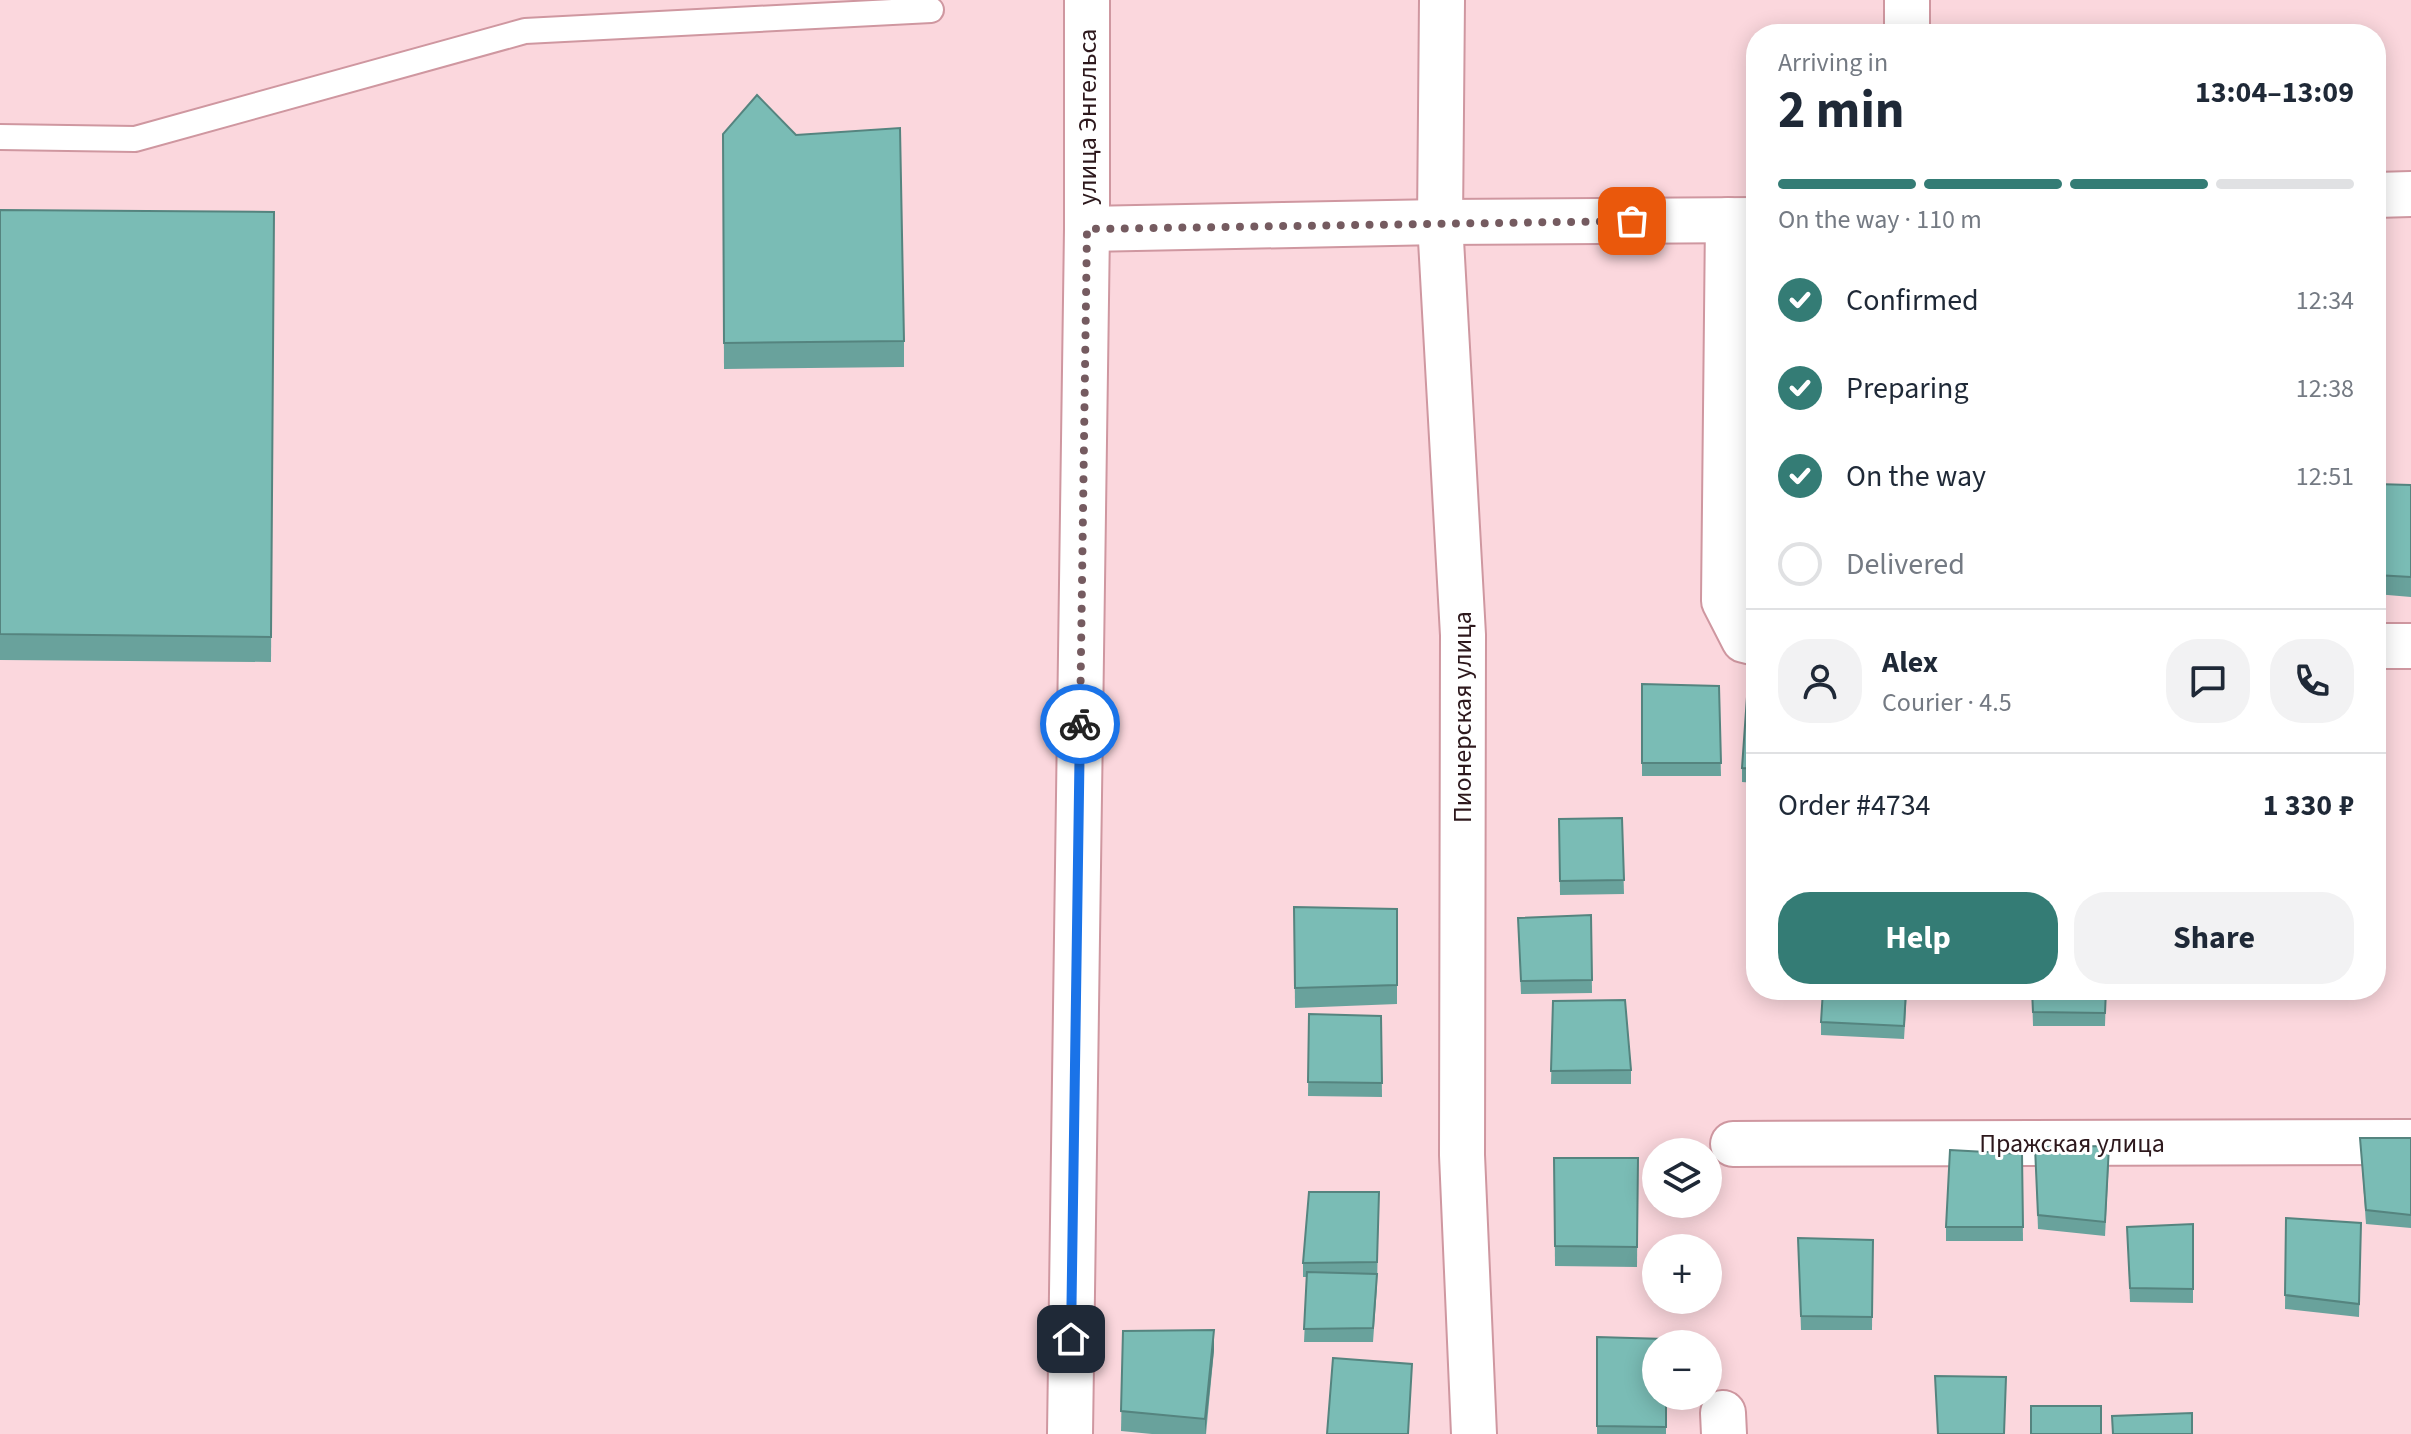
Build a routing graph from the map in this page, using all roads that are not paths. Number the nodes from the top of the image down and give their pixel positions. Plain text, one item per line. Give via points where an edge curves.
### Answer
1 (1087, 0) edge
2 (1442, 0) edge
3 (1907, 0) edge
4 (931, 10) dead end
5 (1907, 24) edge
6 (0, 137) edge
7 (2411, 194) edge
8 (2386, 195) edge
9 (1742, 220) edge
10 (1440, 222) junction
11 (1087, 229) junction
12 (1746, 640) edge
13 (2386, 646) edge
14 (2411, 646) edge
15 (2411, 1142) edge
16 (1733, 1144) dead end
17 (1070, 1434) edge
18 (1474, 1434) edge

1 - 11 street, улица Энгельса
2 - 10 street, Пионерская улица
3 - 5 street
4 - 6 lane via 525,31 135,139
7 - 8 street
9 - 10 street
9 - 12 street via 1724,601
10 - 11 street
10 - 18 street, Пионерская улица via 1463,635 1462,1155
11 - 17 street, улица Энгельса
13 - 14 street
15 - 16 street, Пражская улица

